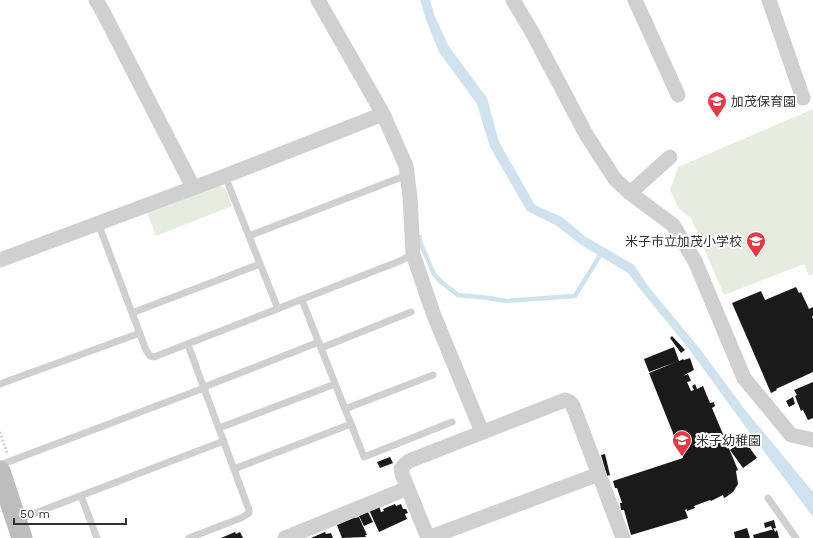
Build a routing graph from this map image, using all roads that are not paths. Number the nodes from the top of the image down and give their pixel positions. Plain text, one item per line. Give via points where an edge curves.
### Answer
1 (96, 0) edge
2 (318, 0) edge
3 (512, 0) edge
4 (635, 0) edge
5 (769, 0) edge
6 (678, 95) dead end
7 (803, 98) dead end
8 (383, 114) junction
9 (670, 157) dead end
10 (407, 175) junction
11 (225, 176) junction
12 (193, 188) junction
13 (630, 193) junction
14 (98, 224) junction
15 (249, 236) junction
16 (413, 254) junction
17 (0, 260) edge
18 (260, 264) junction
19 (302, 300) junction
20 (278, 309) junction
21 (411, 312) dead end
22 (132, 314) junction
23 (140, 333) junction
24 (188, 344) junction
25 (320, 345) junction
26 (433, 375) dead end
27 (0, 384) edge
28 (335, 384) junction
29 (204, 388) junction
30 (345, 409) junction
31 (452, 422) dead end
32 (351, 424) junction
33 (219, 428) junction
34 (482, 432) junction
35 (813, 440) edge
36 (224, 441) junction
37 (0, 465) edge
38 (234, 469) junction
39 (0, 471) edge
40 (599, 474) junction
41 (408, 488) junction
42 (81, 496) junction
43 (768, 498) dead end
44 (19, 529) edge
45 (97, 538) edge
46 (189, 538) edge
47 (285, 538) edge
48 (428, 538) edge
49 (623, 538) edge
50 (796, 538) edge

1 - 12 street
2 - 8 street
3 - 13 street via 532,32 587,136 615,179
4 - 6 street
5 - 7 street
8 - 10 street via 406,166
8 - 11 street
9 - 13 street
10 - 15 lane
10 - 16 street
11 - 12 street
11 - 15 lane
12 - 14 street
13 - 35 street via 674,225 695,261 744,378 792,435
14 - 17 street
14 - 22 lane
15 - 18 lane
16 - 19 lane
16 - 34 street via 433,313
18 - 20 lane
18 - 22 lane
19 - 20 lane
19 - 25 lane
20 - 24 lane
21 - 25 lane
22 - 23 lane
23 - 24 lane via 146,350 154,357
23 - 27 lane
24 - 29 lane
25 - 28 lane
25 - 29 lane
26 - 30 lane
28 - 30 lane
28 - 33 lane
29 - 33 lane
29 - 37 lane
30 - 32 lane
31 - 32 lane via 364,457
32 - 38 lane
33 - 36 lane
34 - 40 street via 567,400 573,406
34 - 41 street via 406,462 401,469
36 - 38 lane
36 - 42 lane
38 - 46 lane via 247,502 248,513
39 - 44 street
40 - 48 street
40 - 49 street
41 - 47 street
41 - 48 street
42 - 44 lane
42 - 45 lane
43 - 50 lane

